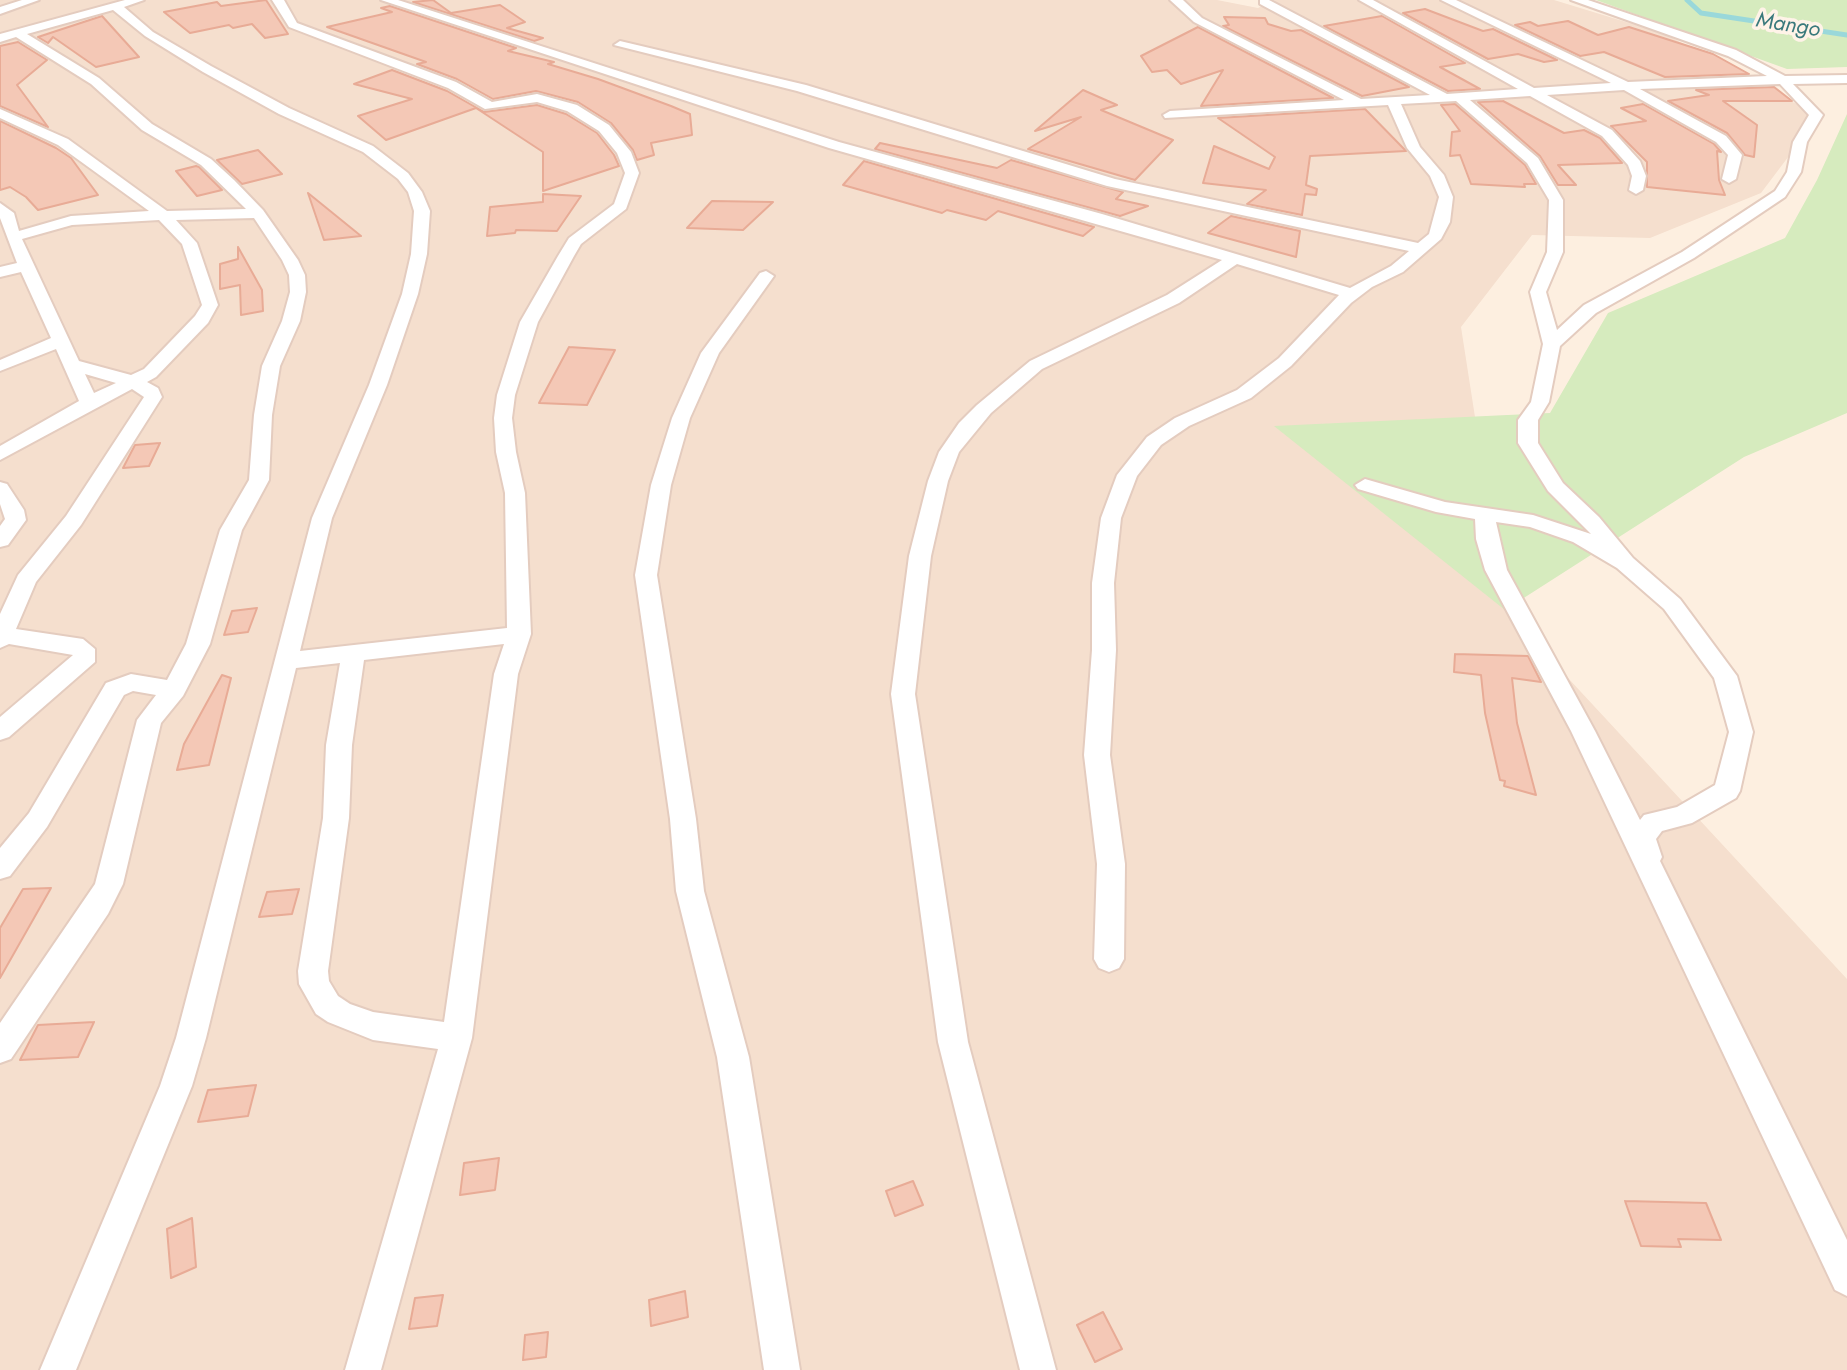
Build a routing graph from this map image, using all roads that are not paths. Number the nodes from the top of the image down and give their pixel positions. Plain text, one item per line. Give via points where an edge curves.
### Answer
1 (33, 0) edge
2 (138, 0) edge
3 (278, 0) edge
4 (387, 0) edge
5 (1176, 0) edge
6 (1365, 0) edge
7 (1447, 0) edge
8 (1577, 0) edge
9 (1264, 2) edge
10 (115, 6) junction
11 (0, 11) edge
12 (8, 35) edge
13 (620, 45) dead end
14 (1847, 79) edge
15 (1783, 80) junction
16 (1628, 86) junction
17 (1537, 93) junction
18 (1451, 96) junction
19 (1392, 99) junction
20 (1356, 101) junction
21 (0, 113) edge
22 (1170, 115) dead end
23 (1729, 179) dead end
24 (1636, 190) dead end
25 (258, 213) junction
26 (162, 214) junction
27 (5, 222) edge
28 (1424, 249) junction
29 (1233, 260) junction
30 (27, 265) junction
31 (0, 272) edge
32 (766, 276) dead end
33 (1352, 294) junction
34 (60, 341) junction
35 (1552, 344) junction
36 (71, 364) junction
37 (0, 366) edge
38 (134, 382) junction
39 (89, 402) junction
40 (0, 454) edge
41 (1365, 485) dead end
42 (0, 488) edge
43 (1487, 512) junction
44 (0, 540) edge
45 (1625, 563) junction
46 (519, 634) junction
47 (2, 637) edge
48 (354, 651) junction
49 (286, 661) junction
50 (174, 690) junction
51 (0, 731) edge
52 (0, 868) edge
53 (1662, 897) junction
54 (1109, 959) dead end
55 (457, 1038) junction
56 (0, 1049) edge
57 (1847, 1278) edge
58 (58, 1370) edge
59 (363, 1370) edge
60 (782, 1370) edge
61 (1038, 1370) edge

1 - 11 street
2 - 10 street
3 - 46 street via 291,23 452,85 490,106 537,98 572,108 604,128 624,152 632,173 621,206 575,241 566,256 529,322 506,395 503,418 515,493
4 - 29 street via 834,145
5 - 20 street via 1198,20
6 - 17 street
7 - 16 street
8 - 15 street via 1732,53
9 - 18 street
10 - 12 street
10 - 49 street via 207,69 368,149 403,176 422,211 410,294 322,518
12 - 25 street via 95,81 147,127 206,162
13 - 28 street via 801,88 1112,183
14 - 15 street
15 - 16 street
15 - 35 street via 1816,115 1780,194 1688,255 1590,309
16 - 17 street
16 - 23 street via 1732,148 1735,163
17 - 18 street
17 - 24 street via 1607,133 1625,150 1639,176
18 - 19 street
18 - 35 street via 1533,161 1556,200 1555,252 1538,292
19 - 20 street
19 - 28 street via 1414,148 1437,175 1446,197 1442,222
20 - 22 street
21 - 26 street via 63,142
25 - 26 street
25 - 50 street via 293,267 298,292 271,366 259,480 231,530 198,644
26 - 27 street
26 - 38 street via 189,243 210,305 155,369
27 - 30 street
28 - 33 street
29 - 33 street
29 - 61 street via 1173,299 1036,365 984,409 949,452 920,556 903,694 953,1042
30 - 31 street
30 - 34 street
32 - 60 street via 710,353 681,418 661,485 646,575 690,891 733,1057
33 - 54 street via 1285,362 1244,394 1154,441 1127,475 1111,518 1103,583 1097,755 1111,864
34 - 36 street
34 - 37 street
35 - 45 street via 1540,402 1528,420 1528,443 1555,487
36 - 38 street
36 - 39 street
38 - 39 street
38 - 47 street via 151,392 152,399 74,520 26,580
39 - 40 street
41 - 43 street via 1443,508
42 - 44 street via 16,520
43 - 45 street via 1580,537
43 - 53 street via 1487,539 1496,570 1583,731
45 - 53 street via 1672,604 1725,676 1741,732 1727,791 1683,816 1653,822 1642,838
46 - 48 street
46 - 55 street via 506,674
47 - 51 street via 75,645 85,655
48 - 49 street
48 - 55 street via 314,984 327,1005 373,1026
49 - 58 street via 184,1062
50 - 52 street via 131,682 115,689 38,820
50 - 56 street via 149,720 109,884
53 - 57 street
55 - 59 street

